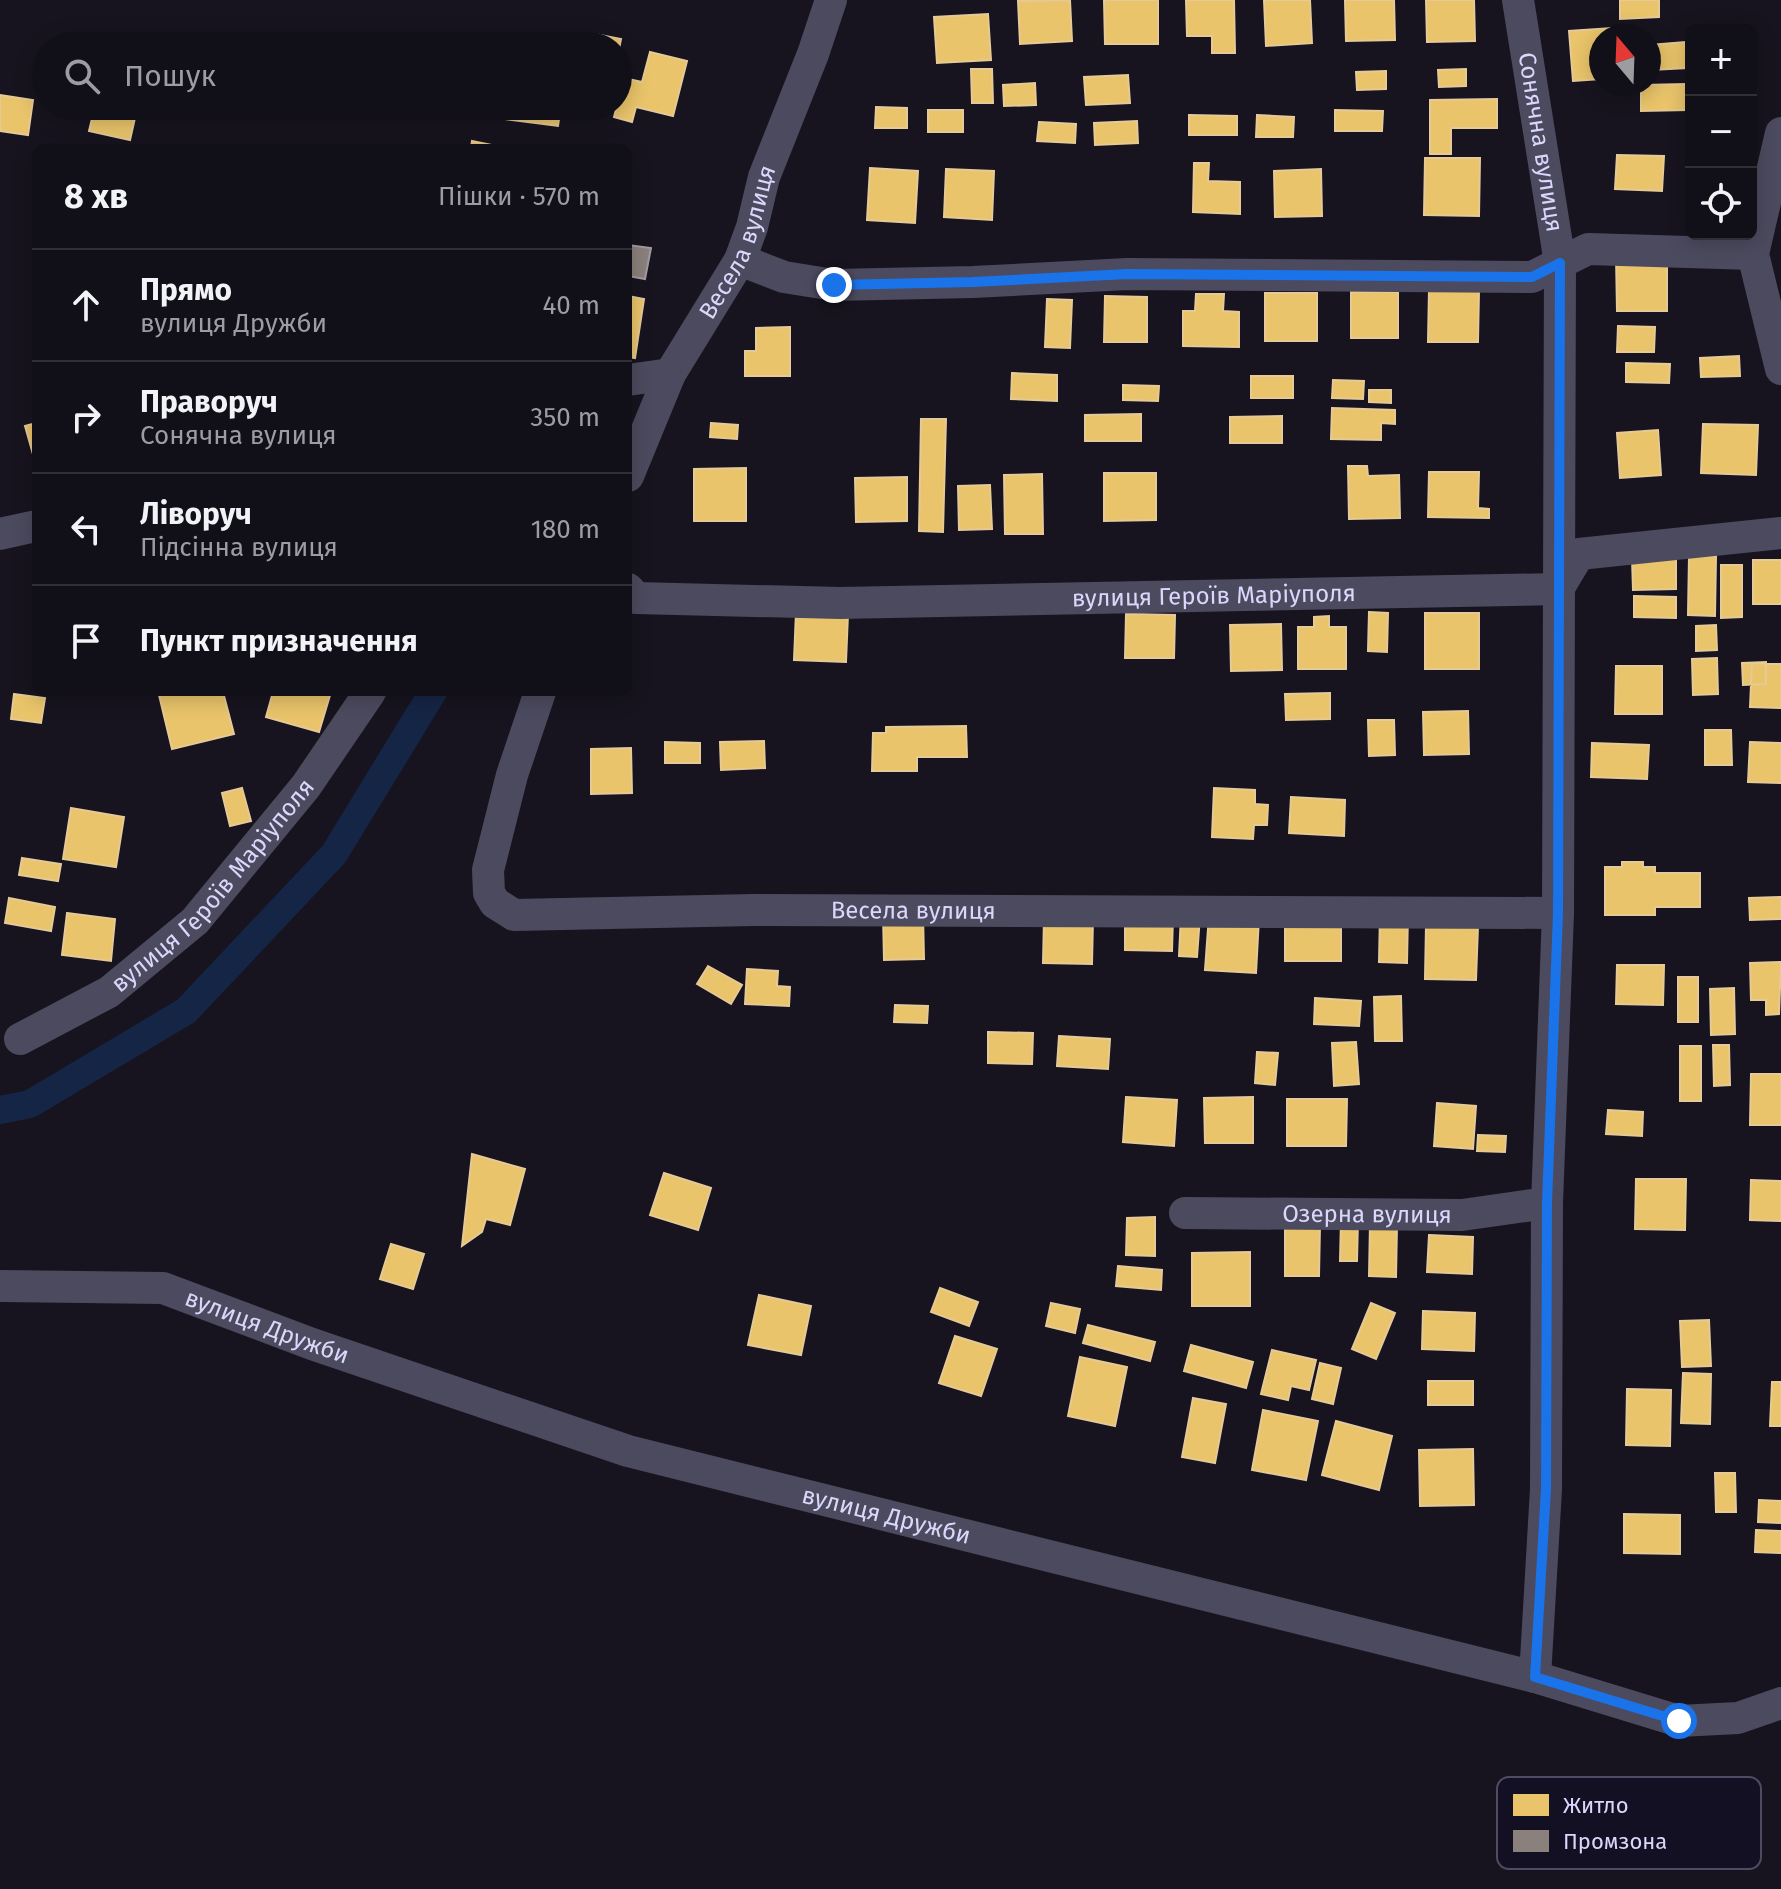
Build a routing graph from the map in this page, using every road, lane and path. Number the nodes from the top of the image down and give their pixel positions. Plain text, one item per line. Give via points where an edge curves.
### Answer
1 (831, 0) edge
2 (1518, 0) edge
3 (1781, 133) edge
4 (1753, 254) junction
5 (740, 260) junction
6 (1560, 263) junction
7 (1781, 369) edge
8 (670, 374) junction
9 (632, 379) edge
10 (632, 466) edge
11 (32, 527) edge
12 (1781, 533) edge
13 (0, 534) edge
14 (1558, 589) junction
15 (632, 594) edge
16 (367, 696) edge
17 (539, 696) edge
18 (1558, 913) junction
19 (20, 1039) dead end
20 (1547, 1203) junction
21 (1185, 1213) dead end
22 (0, 1286) edge
23 (1535, 1677) junction
24 (1781, 1703) edge

1 - 5 street, Весела вулиця via 764,177
2 - 6 street, Сонячна вулиця
3 - 4 street
4 - 6 street via 1588,249
4 - 7 street
5 - 6 street via 802,281 881,286 1127,274 1532,277
5 - 8 street, Весела вулиця
6 - 14 street, Сонячна вулиця
8 - 9 street
8 - 10 street, Весела вулиця
11 - 13 street
12 - 14 street via 1579,554
14 - 15 street, вулиця Героїв Маріуполя via 840,603 636,598
14 - 18 street, Сонячна вулиця
16 - 19 street, вулиця Героїв Маріуполя via 306,786 195,921 109,992
17 - 18 street, Весела вулиця via 488,870 495,903 514,915 754,910
18 - 20 street, Сонячна вулиця
20 - 21 street, Озерна вулиця via 1462,1215
20 - 23 street, Сонячна вулиця via 1546,1489
22 - 23 street, вулиця Дружби via 163,1288 628,1451
23 - 24 street, вулиця Дружби via 1679,1721 1738,1718

